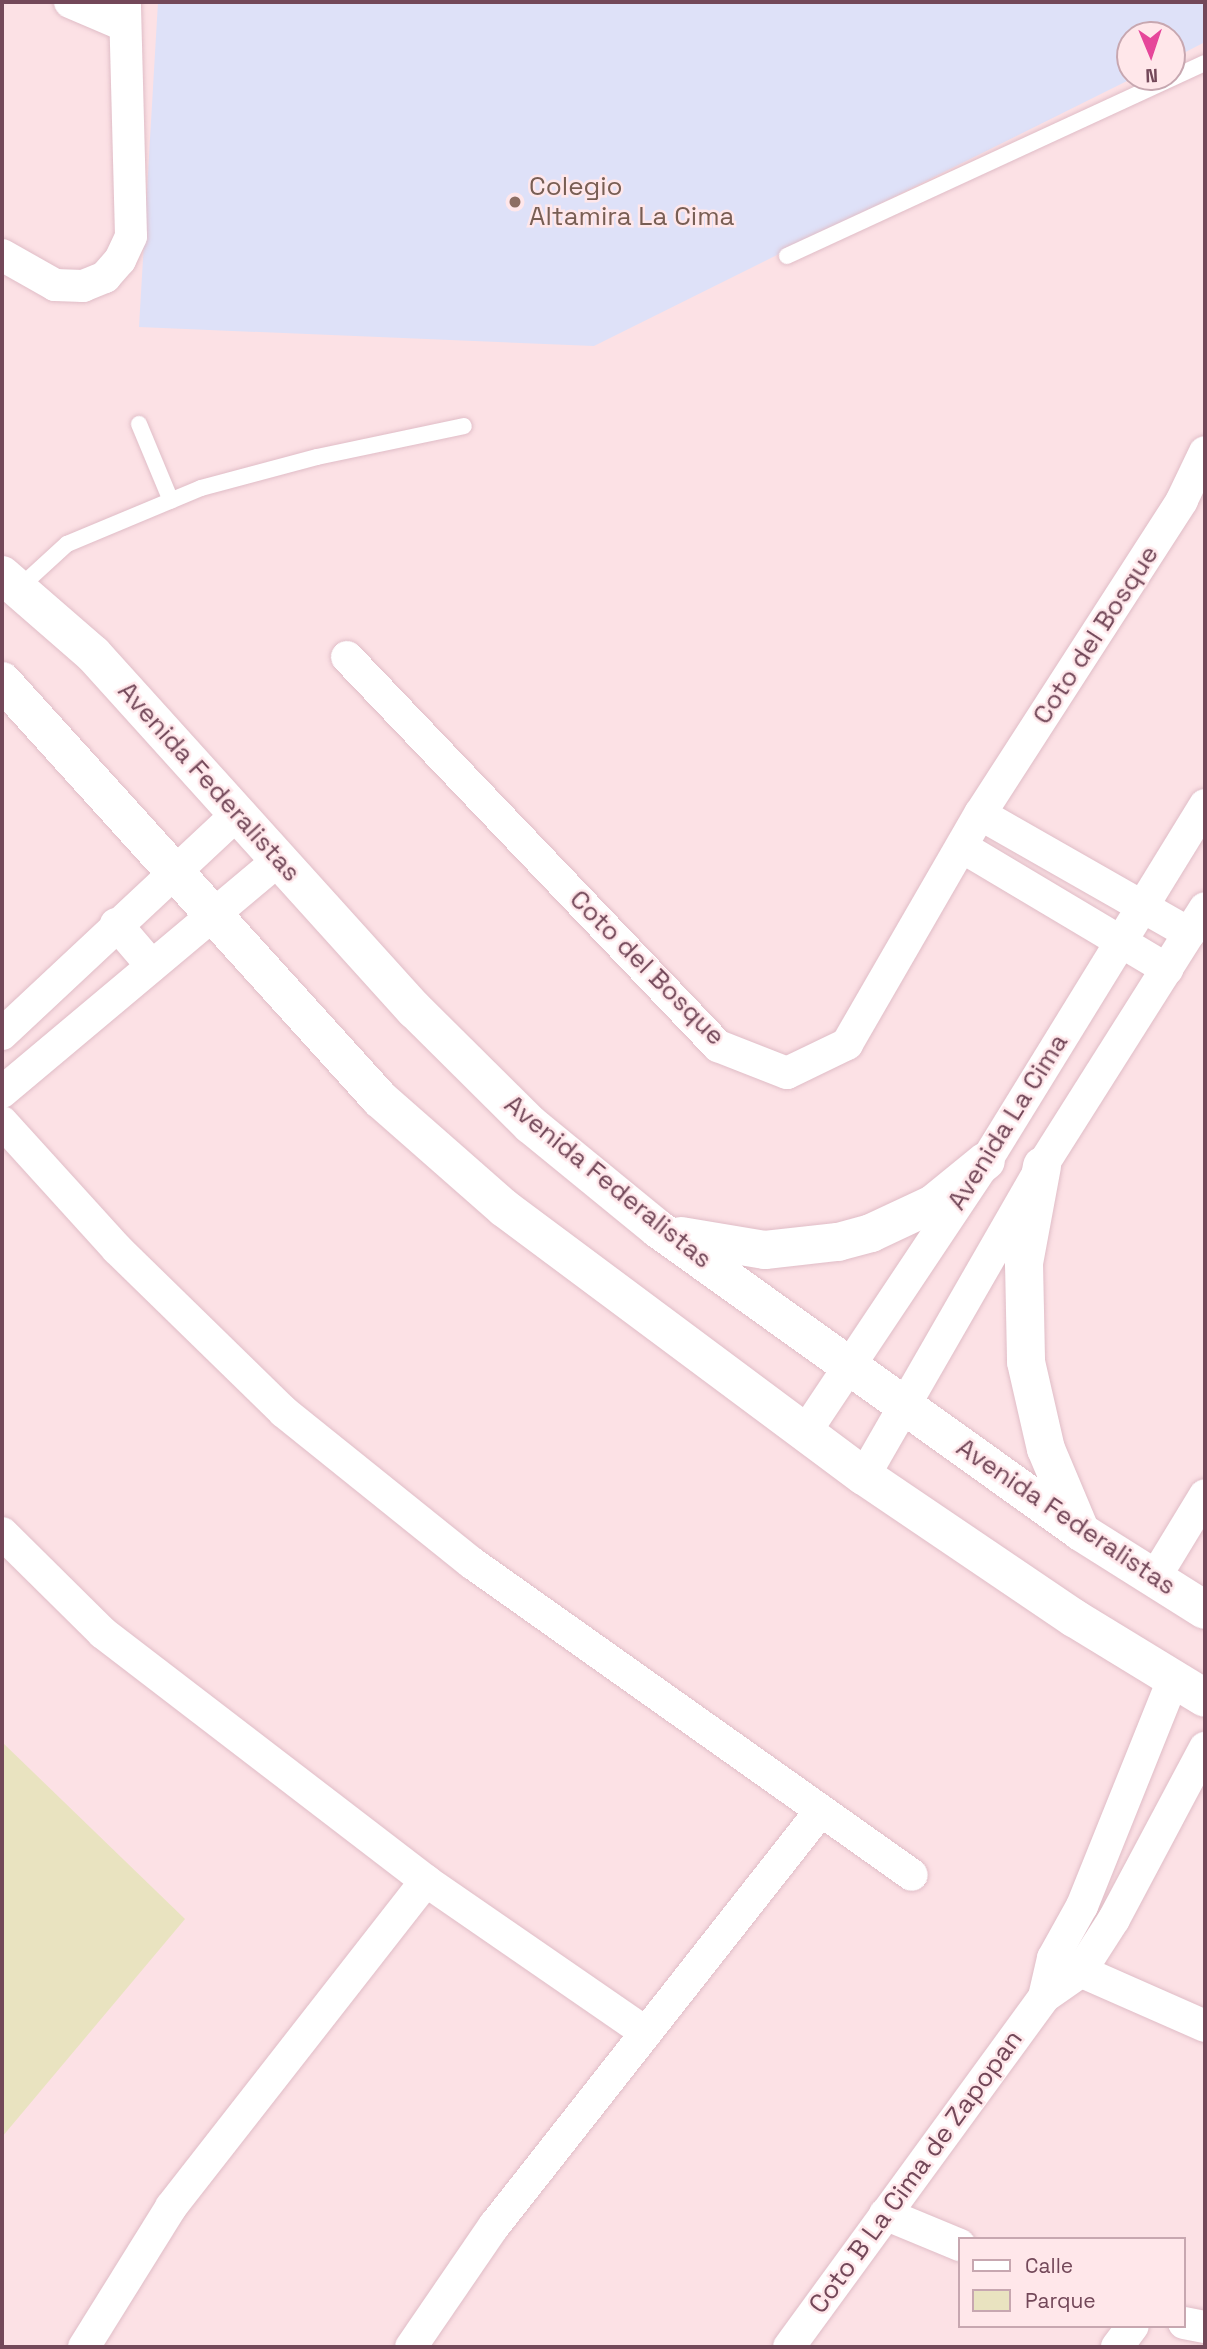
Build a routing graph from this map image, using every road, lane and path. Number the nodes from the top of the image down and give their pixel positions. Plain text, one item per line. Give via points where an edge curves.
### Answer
1 (70, 2) edge
2 (124, 13) edge
3 (1205, 63) edge
4 (2, 255) edge
5 (787, 256) dead end
6 (139, 424) dead end
7 (464, 426) dead end
8 (1205, 452) edge
9 (171, 501) junction
10 (11, 580) edge
11 (348, 657) dead end
12 (2, 681) edge
13 (1205, 805) edge
14 (237, 814) junction
15 (980, 814) junction
16 (1036, 845) junction
17 (962, 847) junction
18 (280, 859) junction
19 (173, 870) junction
20 (1091, 877) junction
21 (1018, 879) junction
22 (1142, 906) junction
23 (1072, 911) junction
24 (214, 915) junction
25 (1197, 921) edge
26 (116, 924) junction
27 (1119, 940) junction
28 (152, 966) junction
29 (1167, 969) junction
30 (2, 1034) edge
31 (2, 1092) edge
32 (2, 1122) edge
33 (986, 1161) junction
34 (1042, 1166) junction
35 (658, 1229) junction
36 (849, 1365) junction
37 (905, 1405) junction
38 (804, 1434) junction
39 (864, 1476) junction
40 (1205, 1495) edge
41 (1081, 1532) junction
42 (2, 1533) edge
43 (1154, 1579) junction
44 (1205, 1610) edge
45 (1189, 1690) edge
46 (1205, 1748) edge
47 (819, 1813) junction
48 (912, 1875) dead end
49 (426, 1881) junction
50 (1066, 1965) junction
51 (1205, 2026) edge
52 (646, 2034) junction
53 (886, 2214) junction
54 (958, 2244) edge
55 (1186, 2323) edge
56 (1131, 2328) edge
57 (1205, 2328) edge
58 (84, 2347) edge
59 (411, 2347) edge
60 (789, 2347) edge
61 (1117, 2347) edge

1 - 2 street
2 - 4 street via 131,236 120,260 104,277 83,286 55,285
3 - 5 lane
6 - 9 lane
7 - 9 lane via 317,457
8 - 15 street, Coto del Bosque via 1182,500
9 - 10 lane via 67,544
10 - 14 street, Avenida Federalistas via 93,654
11 - 17 street, Coto del Bosque via 718,1046 787,1073 847,1044
12 - 19 street
13 - 22 street, Avenida La Cima
14 - 18 street, Avenida Federalistas
14 - 19 street
15 - 16 street
15 - 17 street, Coto del Bosque
16 - 20 street
16 - 21 street
17 - 21 street
18 - 24 street
18 - 35 street, Avenida Federalistas via 415,1010 531,1125
19 - 24 street
19 - 26 street
20 - 22 street
20 - 23 street
21 - 23 street
22 - 25 street
22 - 27 street, Avenida La Cima
23 - 27 street
24 - 28 street
24 - 38 street via 380,1099 484,1190
25 - 29 street, Avenida La Cima
26 - 28 street
26 - 30 street
27 - 29 street
27 - 33 street, Avenida La Cima
28 - 31 street
29 - 34 street, Avenida La Cima
32 - 47 street via 117,1249 284,1412 472,1563
33 - 35 street via 933,1204 871,1233 838,1242 765,1250 729,1247
33 - 36 street, Avenida La Cima
34 - 37 street, Avenida La Cima
34 - 41 street via 1024,1263 1026,1362 1046,1449
35 - 36 street, Avenida Federalistas
36 - 37 street, Avenida Federalistas
36 - 38 street, Avenida La Cima
37 - 39 street, Avenida La Cima
37 - 41 street, Avenida Federalistas
38 - 39 street
39 - 45 street
40 - 43 street
41 - 43 street, Avenida Federalistas
42 - 49 street via 103,1633
43 - 44 street, Avenida Federalistas
45 - 50 street, Coto B La Cima de Zapopan via 1083,1906
46 - 50 street, Coto B La Cima de Zapopan via 1114,1919
47 - 48 street
47 - 52 street
49 - 52 street
49 - 58 street via 171,2207
50 - 51 street
50 - 53 street, Coto B La Cima de Zapopan
52 - 59 street via 494,2226
53 - 54 street
53 - 60 street, Coto B La Cima de Zapopan
55 - 57 street
56 - 61 street

